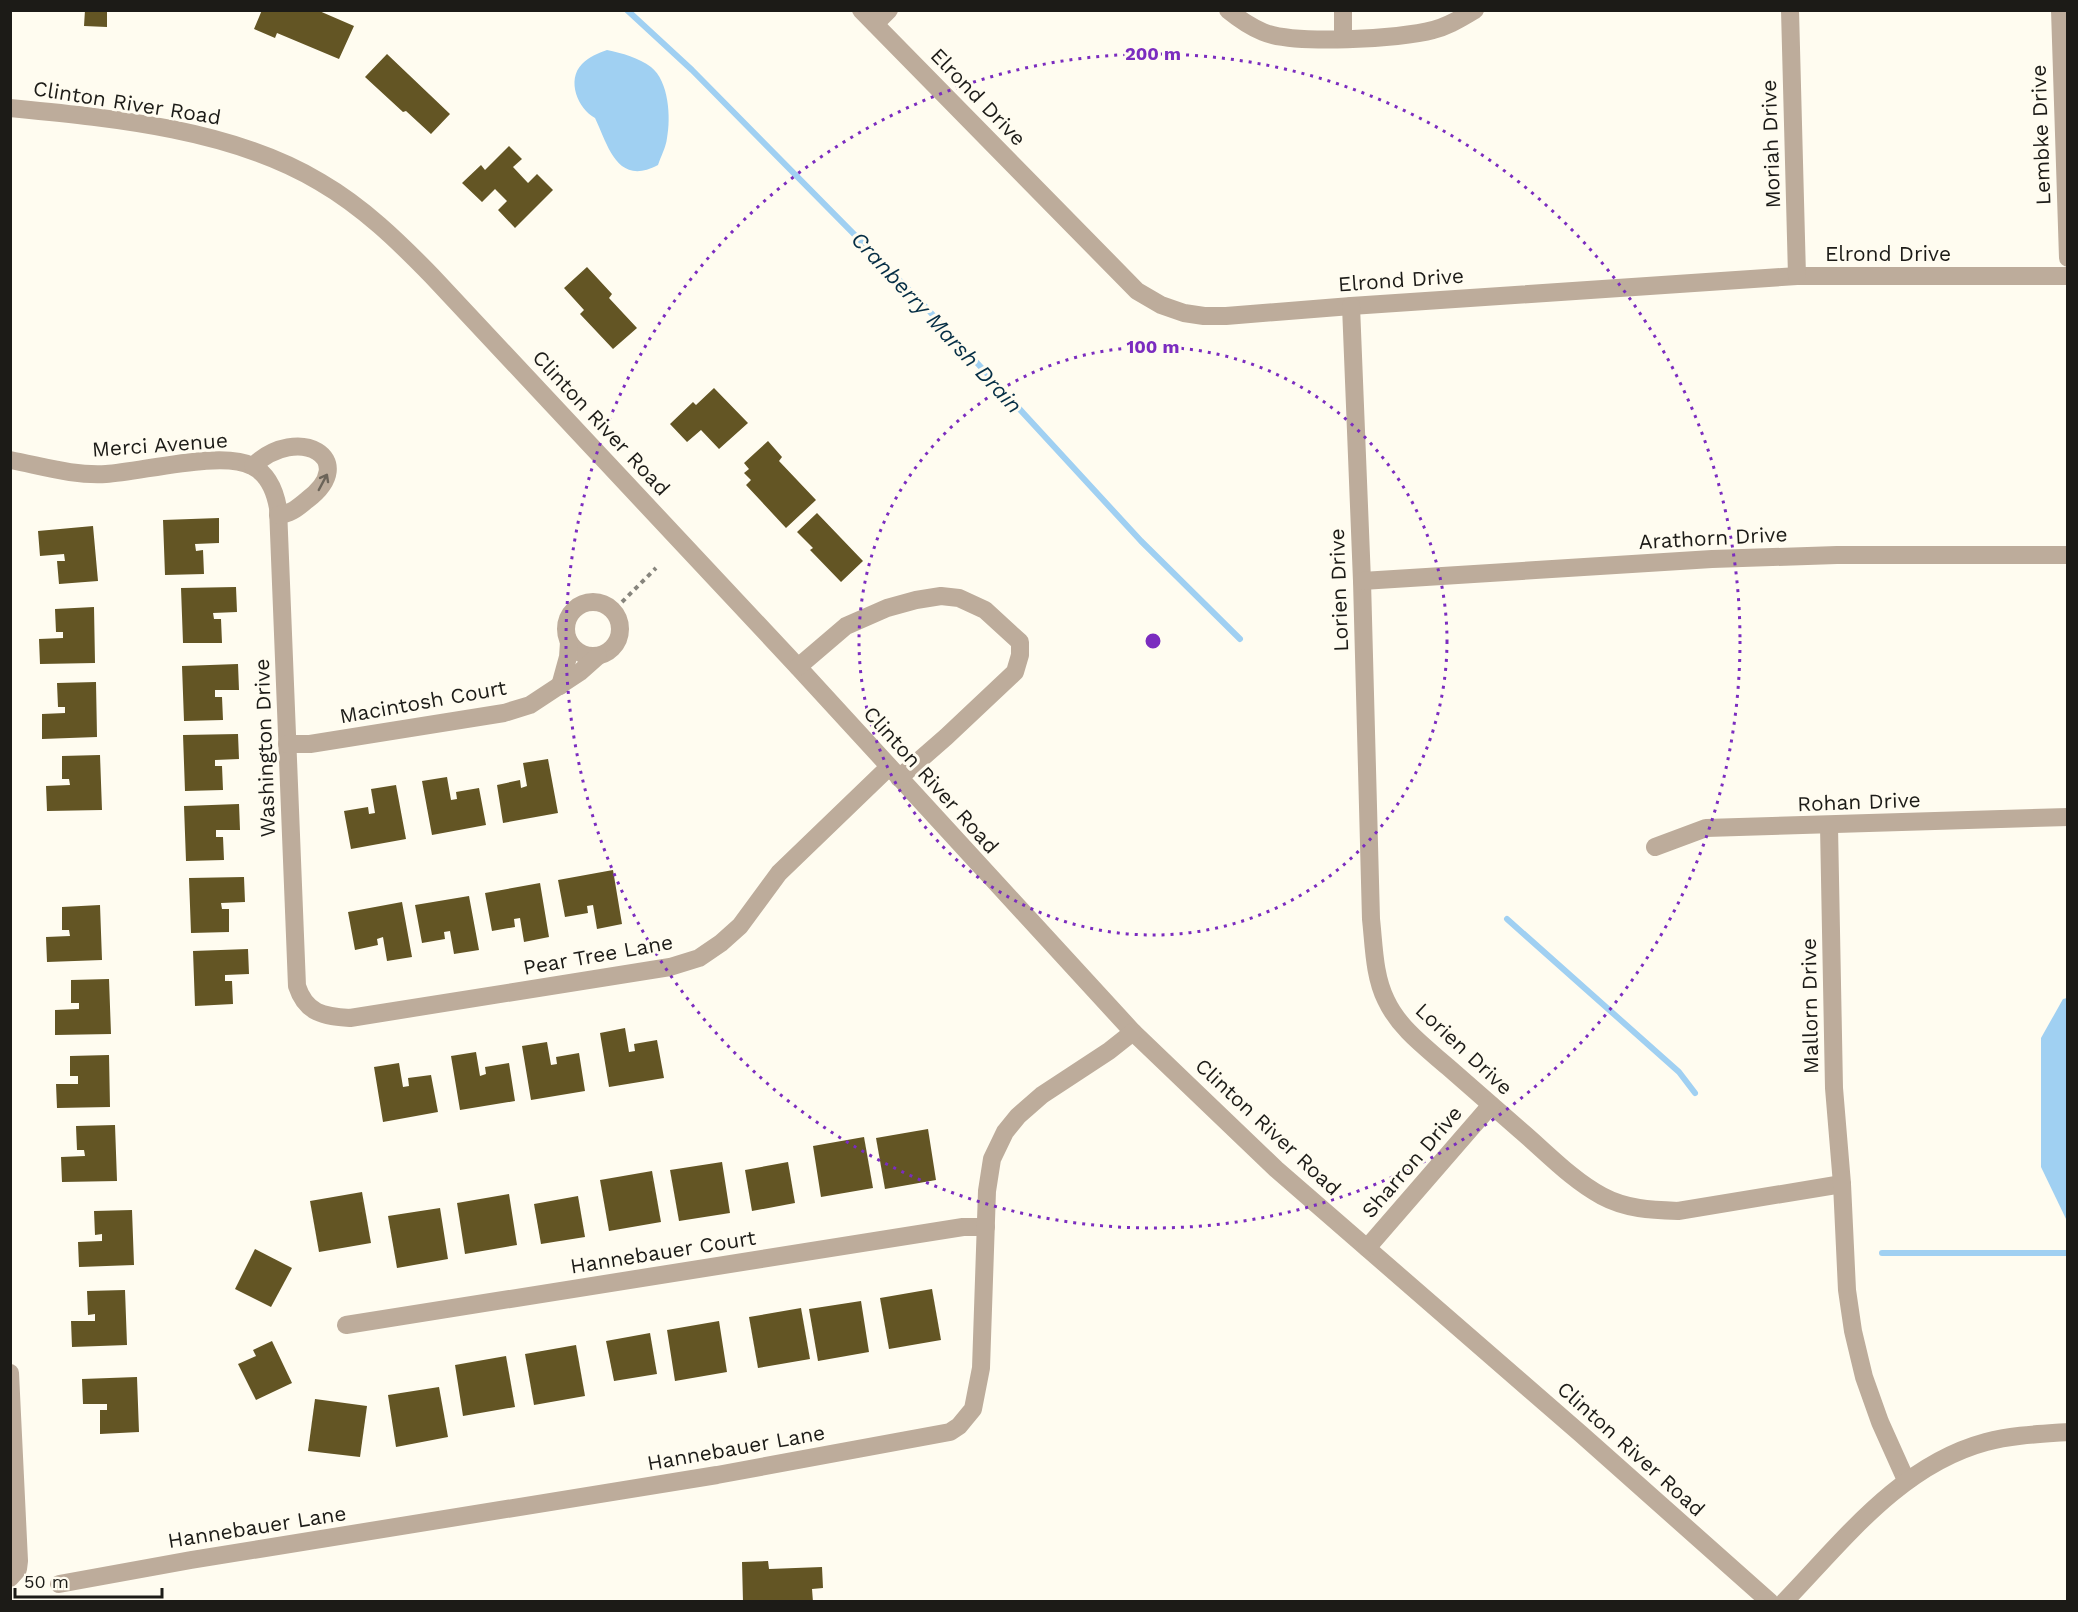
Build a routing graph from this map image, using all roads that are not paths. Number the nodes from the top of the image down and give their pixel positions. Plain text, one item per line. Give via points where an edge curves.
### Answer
1 (861, 10) edge
2 (889, 10) edge
3 (1228, 10) edge
4 (1343, 10) edge
5 (1475, 10) edge
6 (1790, 10) edge
7 (2060, 10) edge
8 (874, 24) junction
9 (1343, 39) junction
10 (10, 108) edge
11 (2067, 258) edge
12 (1797, 276) junction
13 (2067, 276) edge
14 (1351, 306) junction
15 (10, 460) edge
16 (253, 466) junction
17 (270, 484) joint
18 (278, 515) junction
19 (2067, 555) edge
20 (1362, 581) junction
21 (568, 642) junction
22 (598, 656) junction
23 (798, 667) junction
24 (560, 686) junction
25 (287, 744) junction
26 (894, 773) junction
27 (2067, 818) edge
28 (1828, 826) junction
29 (1654, 847) dead end
30 (309, 1008) joint
31 (1133, 1032) junction
32 (1491, 1105) junction
33 (1842, 1184) junction
34 (986, 1227) junction
35 (1367, 1248) junction
36 (346, 1325) dead end
37 (10, 1372) edge
38 (2067, 1432) edge
39 (1906, 1480) junction
40 (11, 1577) edge
41 (59, 1584) dead end
42 (1770, 1602) edge
43 (1784, 1602) edge

1 - 8 street, Elrond Drive
2 - 8 street
3 - 9 street via 1265,33
4 - 9 street
5 - 9 street via 1433,30
6 - 12 street, Moriah Drive
7 - 11 street, Lembke Drive
8 - 14 street, Elrond Drive via 1137,291 1161,305 1204,316
10 - 23 street, Clinton River Road via 168,129 220,140 288,164 352,204 389,232 432,276
12 - 13 street, Elrond Drive
12 - 14 street, Elrond Drive
14 - 20 street, Lorien Drive
15 - 16 street, Merci Avenue via 106,474 226,460
16 - 17 street, Merci Avenue
18 -> 16 street via 289,514 322,486 328,467 324,458 310,447 300,445 268,454
17 - 18 street, Washington Drive via 276,495
18 - 25 street, Washington Drive
19 - 20 street, Arathorn Drive via 1712,559
20 - 32 street, Lorien Drive via 1371,919 1377,970 1385,999 1398,1020
21 - 22 street via 581,654
21 - 22 street, Macintosh Court via 565,625 573,609 588,602 607,605 619,619 621,629 614,646
21 - 24 street, Macintosh Court
22 - 24 street, Macintosh Court
23 - 26 street, Clinton River Road
23 - 26 street, Pear Tree Lane via 846,626 887,608 941,596 959,598 985,610 1020,642 1016,672 946,737
24 - 25 street, Macintosh Court via 530,705 504,713 310,744
25 - 30 street, Washington Drive via 297,986
26 - 30 street, Pear Tree Lane via 779,873 740,926 699,958 670,967 350,1018 333,1017
26 - 31 street, Clinton River Road
27 - 28 street, Rohan Drive
28 - 29 street, Rohan Drive via 1706,828
28 - 33 street, Mallorn Drive via 1834,1088
31 - 34 street, Hannebauer Lane via 1042,1095 1005,1132 992,1159
31 - 35 street, Clinton River Road via 1218,1115
32 - 33 street, Lorien Drive via 1580,1182 1602,1196 1639,1209 1678,1211
32 - 35 street, Sharron Drive
33 - 39 street via 1853,1331 1868,1389
34 - 36 street, Hannebauer Court via 963,1227
34 - 41 street, Hannebauer Lane via 979,1380 973,1409 950,1432 717,1475
35 - 42 street, Clinton River Road
37 - 40 street via 19,1561
38 - 39 street via 1985,1442 1940,1460
39 - 43 street

